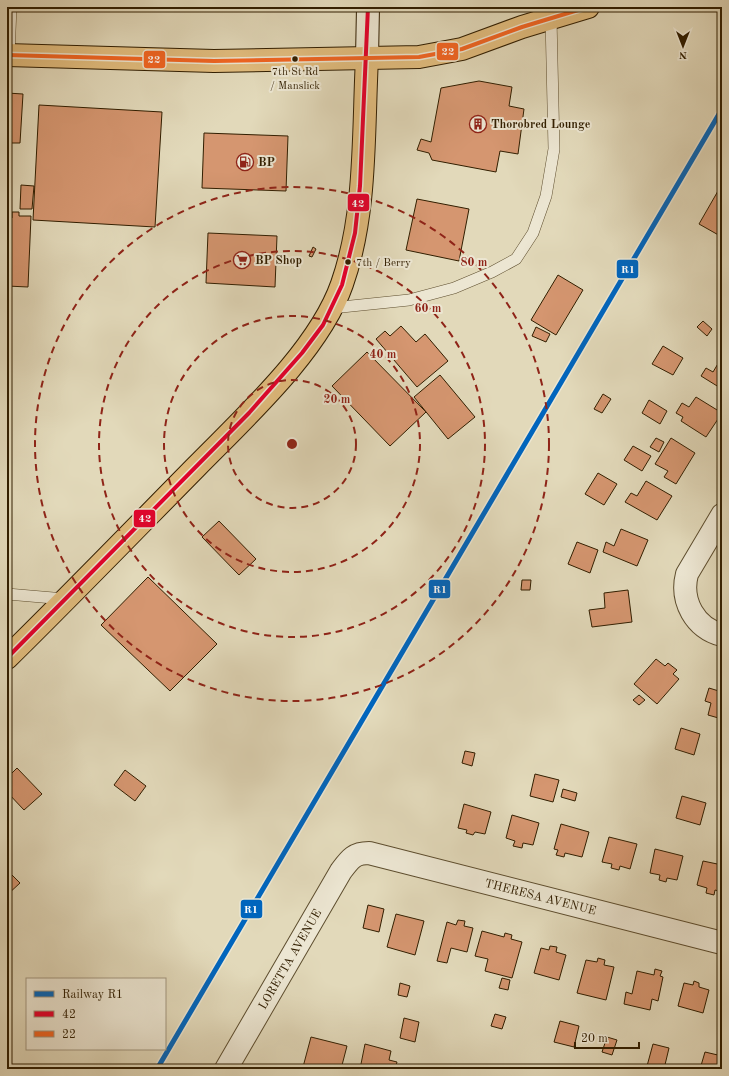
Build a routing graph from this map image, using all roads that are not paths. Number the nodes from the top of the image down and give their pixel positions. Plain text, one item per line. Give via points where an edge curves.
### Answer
1 (11, 7) edge
2 (368, 7) edge
3 (588, 7) edge
4 (551, 18) junction
5 (8, 55) edge
6 (367, 58) junction
7 (332, 308) junction
8 (722, 515) edge
9 (7, 594) edge
10 (66, 599) junction
11 (722, 636) edge
12 (7, 658) edge
13 (359, 853) joint
14 (722, 943) edge
15 (226, 1069) edge

1 - 5 lane
2 - 6 street
3 - 4 main road
4 - 6 main road via 462,49 419,57
4 - 7 lane via 554,149 546,196 533,233 516,259 454,288 409,300
5 - 6 main road via 214,61
6 - 7 main road via 356,226 347,268
7 - 10 main road via 302,353 249,413
8 - 11 street via 687,574 684,584 685,597 691,612 707,629
9 - 10 lane
10 - 12 main road
13 - 14 street, THERESA AVENUE via 369,853
13 - 15 street, LORETTA AVENUE via 348,861 341,871

